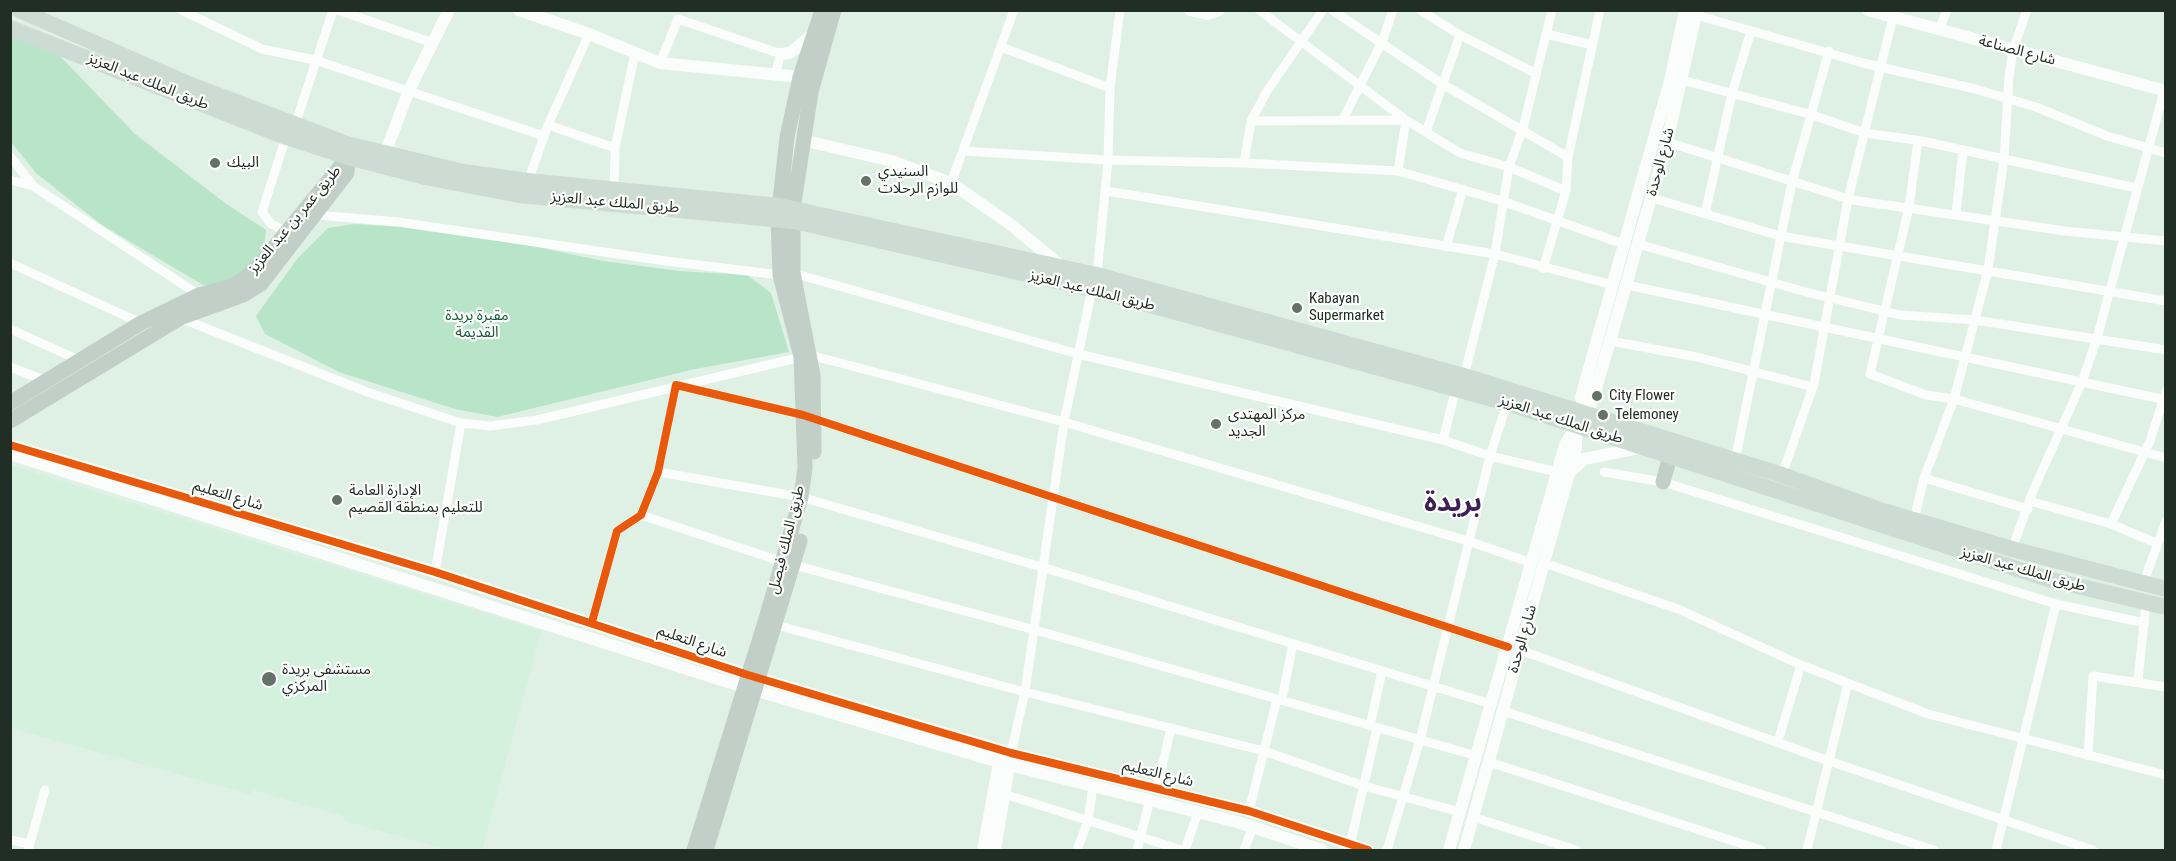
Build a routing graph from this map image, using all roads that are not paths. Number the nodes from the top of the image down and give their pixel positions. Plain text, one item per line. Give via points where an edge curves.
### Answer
1 (19, 10) edge
2 (181, 10) edge
3 (333, 10) edge
4 (338, 10) edge
5 (449, 10) edge
6 (519, 10) edge
7 (822, 10) edge
8 (834, 10) edge
9 (1014, 10) edge
10 (1120, 10) edge
11 (1190, 10) edge
12 (1219, 10) edge
13 (1259, 10) edge
14 (1323, 10) edge
15 (1332, 10) edge
16 (1393, 10) edge
17 (1420, 10) edge
18 (1552, 10) edge
19 (1600, 10) edge
20 (1868, 10) edge
21 (1947, 10) edge
22 (2027, 10) edge
23 (1688, 12) edge
24 (1893, 18) junction
25 (10, 28) edge
26 (1750, 30) junction
27 (1939, 30) junction
28 (815, 32) junction
29 (589, 34) junction
30 (1546, 34) junction
31 (1460, 35) junction
32 (1303, 41) junction
33 (1382, 42) junction
34 (433, 43) junction
35 (1593, 45) junction
36 (1001, 47) junction
37 (2013, 50) junction
38 (1829, 51) junction
39 (635, 52) junction
40 (781, 54) junction
41 (315, 60) junction
42 (660, 63) junction
43 (1882, 66) junction
44 (1535, 73) junction
45 (775, 74) junction
46 (800, 77) junction
47 (1682, 80) junction
48 (1444, 85) junction
49 (1361, 86) junction
50 (1110, 88) junction
51 (409, 90) junction
52 (2165, 91) edge
53 (1732, 93) junction
54 (2007, 99) junction
55 (1809, 114) junction
56 (1343, 119) junction
57 (1406, 120) junction
58 (1251, 121) junction
59 (548, 125) junction
60 (1523, 128) junction
61 (291, 131) junction
62 (1426, 132) junction
63 (1865, 133) junction
64 (544, 136) junction
65 (802, 140) junction
66 (1918, 141) junction
67 (1667, 142) junction
68 (615, 148) junction
69 (2150, 149) junction
70 (1963, 150) junction
71 (963, 151) junction
72 (2166, 153) edge
73 (385, 154) junction
74 (10, 156) edge
75 (348, 157) junction
76 (1568, 157) junction
77 (1718, 159) junction
78 (2004, 159) junction
79 (1108, 160) junction
80 (1244, 163) junction
81 (1509, 167) junction
82 (1398, 171) junction
83 (10, 180) edge
84 (528, 182) junction
85 (1792, 182) junction
86 (951, 183) junction
87 (33, 186) junction
88 (2136, 188) junction
89 (614, 189) junction
90 (1462, 189) junction
91 (1106, 191) junction
92 (1566, 191) junction
93 (1652, 198) junction
94 (1848, 199) junction
95 (1502, 201) junction
96 (1909, 207) junction
97 (786, 214) junction
98 (1705, 214) junction
99 (1956, 214) junction
100 (316, 215) junction
101 (1558, 219) junction
102 (1996, 221) junction
103 (285, 231) junction
104 (1780, 236) junction
105 (2127, 236) junction
106 (2166, 241) edge
107 (1632, 244) junction
108 (1841, 246) junction
109 (1446, 247) junction
110 (1495, 254) junction
111 (1896, 257) junction
112 (10, 263) edge
113 (1062, 267) junction
114 (1543, 268) junction
115 (1988, 270) junction
116 (786, 274) junction
117 (1094, 282) junction
118 (1771, 282) junction
119 (1613, 285) junction
120 (1627, 285) junction
121 (2110, 291) junction
122 (200, 295) junction
123 (1831, 298) junction
124 (2166, 301) edge
125 (1887, 311) junction
126 (1763, 316) junction
127 (180, 318) junction
128 (1975, 320) junction
129 (141, 323) junction
130 (1825, 326) junction
131 (10, 329) edge
132 (1879, 338) junction
133 (2097, 338) junction
134 (1610, 341) junction
135 (2166, 350) edge
136 (1078, 354) junction
137 (806, 356) junction
138 (1966, 357) junction
139 (81, 361) junction
140 (10, 367) edge
141 (1752, 371) junction
142 (47, 381) junction
143 (1460, 382) junction
144 (2082, 382) junction
145 (676, 385) junction
146 (1813, 387) junction
147 (2165, 397) edge
148 (1954, 399) junction
149 (10, 403) edge
150 (1507, 403) junction
151 (809, 417) junction
152 (10, 421) edge
153 (1580, 421) junction
154 (1064, 422) junction
155 (461, 423) junction
156 (2062, 429) junction
157 (1443, 440) junction
158 (10, 445) edge
159 (1645, 447) junction
160 (2145, 452) junction
161 (10, 454) edge
162 (1490, 456) junction
163 (1670, 456) junction
164 (2166, 458) edge
165 (1735, 461) junction
166 (658, 472) junction
167 (1604, 472) dead end
168 (1563, 473) junction
169 (1782, 475) junction
170 (1924, 478) junction
171 (1663, 482) junction
172 (1054, 496) junction
173 (805, 498) junction
174 (2029, 505) junction
175 (641, 515) junction
176 (1914, 520) junction
177 (2166, 521) edge
178 (2111, 524) junction
179 (1903, 533) junction
180 (1468, 541) junction
181 (2156, 543) junction
182 (2012, 549) junction
183 (1896, 552) junction
184 (788, 563) junction
185 (1538, 563) junction
186 (1045, 568) junction
187 (435, 572) junction
188 (2143, 584) junction
189 (2166, 589) edge
190 (2146, 603) junction
191 (2056, 604) junction
192 (2166, 607) edge
193 (592, 622) junction
194 (2145, 623) junction
195 (776, 625) junction
196 (1449, 627) junction
197 (1035, 630) junction
198 (1293, 644) junction
199 (1514, 648) junction
200 (1801, 664) junction
201 (1382, 671) junction
202 (2138, 681) junction
203 (752, 682) junction
204 (1848, 683) junction
205 (1432, 686) junction
206 (2166, 687) edge
207 (1025, 692) junction
208 (1279, 699) junction
209 (1491, 704) junction
210 (1503, 711) junction
211 (1374, 727) junction
212 (1171, 728) junction
213 (2023, 739) junction
214 (1420, 740) junction
215 (1778, 741) junction
216 (1264, 751) junction
217 (1477, 756) junction
218 (2088, 756) junction
219 (1006, 760) junction
220 (1829, 761) junction
221 (1489, 762) junction
222 (2166, 775) edge
223 (1093, 786) junction
224 (1365, 786) junction
225 (1157, 788) junction
226 (45, 790) dead end
227 (1004, 794) junction
228 (1403, 796) junction
229 (1150, 800) junction
230 (1250, 811) junction
231 (1198, 812) junction
232 (1460, 812) junction
233 (1816, 813) junction
234 (1473, 817) junction
235 (2004, 819) junction
236 (1088, 821) junction
237 (1253, 827) junction
238 (1140, 838) junction
239 (10, 840) edge
240 (1350, 844) junction
241 (29, 847) edge
242 (694, 850) edge
243 (706, 850) edge
244 (983, 850) edge
245 (995, 850) edge
246 (1077, 850) edge
247 (1137, 850) edge
248 (1184, 850) edge
249 (1244, 850) edge
250 (1322, 850) edge
251 (1368, 850) edge
252 (1387, 850) edge
253 (1449, 850) edge
254 (1464, 850) edge
255 (1576, 850) edge
256 (1761, 850) edge
257 (1807, 850) edge
258 (1934, 850) edge
259 (1996, 850) edge
260 (2093, 850) edge

1 - 61 highway, طريق الملك عبد العزيز
2 - 41 street via 262,49
3 - 41 street
4 - 34 street
5 - 34 street
6 - 29 street
7 - 28 main road, طريق الملك فيصل
8 - 65 main road, طريق الملك فيصل
9 - 36 street
10 - 50 street
11 - 12 street via 1207,14
13 - 32 street
14 - 32 street
15 - 33 street
16 - 33 street
17 - 31 street
18 - 30 street
19 - 35 street
20 - 24 street, شارع الصناعة
21 - 27 street
22 - 37 street
23 - 26 street
23 - 47 street, شارع الوحدة
23 - 107 street
24 - 27 street, شارع الصناعة
24 - 43 street
25 - 61 highway, طريق الملك عبد العزيز
26 - 38 street
26 - 53 street
27 - 37 street, شارع الصناعة
28 - 40 street via 790,53
28 - 46 main road, طريق الملك فيصل
29 - 39 street
29 - 59 street
30 - 35 street
30 - 44 street
31 - 44 street
31 - 48 street
32 - 49 street
32 - 58 street
33 - 48 street
33 - 49 street
34 - 51 street
35 - 76 street
36 - 50 street
36 - 71 street
37 - 52 street, شارع الصناعة
37 - 54 street
38 - 43 street
38 - 55 street
39 - 42 street
39 - 68 street
40 - 42 street via 678,18
40 - 45 street
41 - 51 street
41 - 61 street
42 - 45 street
43 - 54 street
43 - 63 street
44 - 60 street
45 - 46 street
46 - 97 main road, طريق الملك فيصل via 787,137
47 - 53 street
47 - 67 street, شارع الوحدة
48 - 60 street
48 - 62 street
49 - 56 street
49 - 57 street
50 - 79 street
51 - 64 street
51 - 73 street
52 - 69 street
53 - 55 street
53 - 77 street
54 - 69 street
54 - 78 street
55 - 63 street
55 - 85 street
56 - 57 street
56 - 58 street
57 - 62 street
57 - 82 street
58 - 80 street
59 - 64 street
59 - 68 street
60 - 76 street
60 - 81 street
61 - 73 highway, طريق الملك عبد العزيز
61 - 75 highway, طريق الملك عبد العزيز
61 - 103 street via 262,212 271,224
62 - 81 street via 1460,153
63 - 66 street
63 - 94 street
64 - 84 street
65 - 86 street via 892,161
65 - 97 main road, طريق الملك فيصل
66 - 70 street
66 - 96 street
67 - 77 street
67 - 93 street, شارع الوحدة
68 - 89 street
69 - 72 street
69 - 88 street
70 - 78 street
70 - 99 street
71 - 79 street
71 - 86 street
73 - 84 highway, طريق الملك عبد العزيز
74 - 87 street
75 - 97 highway, طريق الملك عبد العزيز via 519,195
75 - 100 main road, طريق عمر بن عبد العزيز via 347,173
75 - 103 main road, طريق عمر بن عبد العزيز
76 - 92 street
77 - 85 street
77 - 98 street
78 - 88 street
78 - 102 street
79 - 80 street
79 - 91 street
80 - 82 street
81 - 92 street
81 - 95 street
82 - 90 street
83 - 87 street
84 - 89 highway, طريق الملك عبد العزيز
85 - 94 street
85 - 104 street
86 - 113 street
87 - 122 street
88 - 105 street
89 - 97 highway, طريق الملك عبد العزيز
90 - 95 street
90 - 109 street
91 - 109 street
91 - 117 street
92 - 101 street
93 - 98 street
93 - 107 street, شارع الوحدة
94 - 96 street
94 - 108 street
95 - 101 street
95 - 110 street
96 - 99 street
96 - 111 street
97 - 113 highway, طريق الملك عبد العزيز
97 - 116 main road, طريق الملك فيصل
97 - 117 highway, طريق الملك عبد العزيز
98 - 104 street
99 - 102 street
100 - 116 street via 398,222 666,261
100 - 127 main road, طريق عمر بن عبد العزيز via 261,284 243,295
101 - 107 street
101 - 114 street
102 - 105 street
102 - 115 street
103 - 122 main road, طريق عمر بن عبد العزيز via 244,279
104 - 108 street
104 - 118 street
105 - 106 street
105 - 121 street
107 - 118 street
107 - 119 street
107 - 120 street, شارع الوحدة
108 - 111 street
108 - 123 street
109 - 110 street
110 - 114 street
110 - 143 street
111 - 115 street
111 - 125 street
112 - 129 street
113 - 117 highway, طريق الملك عبد العزيز
114 - 119 street
115 - 121 street
115 - 128 street
116 - 136 street
116 - 137 main road, طريق الملك فيصل
117 - 136 street
117 - 143 highway, طريق الملك عبد العزيز
118 - 123 street
118 - 126 street
119 - 153 street via 1581,397
120 - 126 street
120 - 134 street, شارع الوحدة
121 - 124 street
121 - 133 street
122 - 129 main road, طريق عمر بن عبد العزيز
123 - 125 street
123 - 130 street
125 - 128 street
125 - 132 street
126 - 130 street
126 - 141 street
127 - 152 main road, طريق عمر بن عبد العزيز
127 - 155 street via 368,392
128 - 133 street
128 - 138 street
129 - 139 main road, طريق عمر بن عبد العزيز
130 - 132 street
130 - 146 street
131 - 139 street
132 - 138 street
132 - 148 street via 1870,374 1926,395
133 - 135 street
133 - 144 street
134 - 141 street
134 - 153 street, شارع الوحدة via 1591,405
136 - 154 street
136 - 157 street
137 - 145 street
137 - 151 main road, طريق الملك فيصل
137 - 154 street
138 - 144 street
138 - 148 street
139 - 142 main road, طريق عمر بن عبد العزيز
140 - 142 street
141 - 146 street
141 - 165 street
142 - 149 main road, طريق عمر بن عبد العزيز
143 - 150 highway, طريق الملك عبد العزيز
143 - 153 highway, طريق الملك عبد العزيز
143 - 157 street
144 - 147 street
144 - 156 street
145 - 151 street
145 - 155 street via 537,420 490,426
145 - 166 street
146 - 169 street
147 - 160 street
148 - 156 street
148 - 170 street
150 - 153 highway, طريق الملك عبد العزيز
150 - 162 street
151 - 172 street
151 - 173 main road, طريق الملك فيصل via 814,471
153 - 159 highway, طريق الملك عبد العزيز
153 - 165 highway, طريق الملك عبد العزيز
153 - 168 street, شارع الوحدة via 1576,448
154 - 172 street
154 - 180 street
155 - 187 street
156 - 160 street
156 - 174 street
157 - 162 street
158 - 187 street, شارع التعليم
159 - 163 highway, طريق الملك عبد العزيز
159 - 168 street via 1584,459
160 - 164 street
160 - 178 street
161 - 203 street, شارع التعليم
162 - 168 street
162 - 180 street
163 - 171 main road
163 - 179 highway, طريق الملك عبد العزيز
165 - 169 highway, طريق الملك عبد العزيز
166 - 173 street
166 - 175 street
167 - 171 street
168 - 185 street, شارع الوحدة
169 - 176 highway, طريق الملك عبد العزيز
170 - 174 street
170 - 176 street
171 - 183 street
172 - 186 street
172 - 196 street
173 - 184 main road, طريق الملك فيصل
173 - 186 street
174 - 178 street
174 - 182 street
175 - 184 street
175 - 193 street via 617,531
176 - 182 highway, طريق الملك عبد العزيز
177 - 181 street
178 - 181 street
179 - 183 street
179 - 190 highway, طريق الملك عبد العزيز via 2048,579
180 - 185 street
180 - 196 street
181 - 188 street
182 - 188 highway, طريق الملك عبد العزيز
183 - 191 street
184 - 195 main road, طريق الملك فيصل
184 - 197 street
184 - 203 main road, طريق الملك فيصل
185 - 199 street, شارع الوحدة
185 - 200 street via 1678,609
186 - 197 street
186 - 198 street
187 - 193 street, شارع التعليم
188 - 189 highway, طريق الملك عبد العزيز
190 - 192 highway, طريق الملك عبد العزيز
190 - 194 street
191 - 194 street
191 - 213 street
193 - 203 street, شارع التعليم
194 - 202 street
195 - 203 main road, طريق الملك فيصل
195 - 207 street
196 - 199 street
196 - 205 street
197 - 207 street
197 - 208 street
198 - 201 street
198 - 208 street
199 - 209 street
199 - 210 street, شارع الوحدة
199 - 215 street
200 - 204 street
200 - 215 street
201 - 205 street
201 - 211 street
202 - 206 street
202 - 218 street via 2093,676
203 - 219 street, شارع التعليم
203 - 242 main road, طريق الملك فيصل
203 - 243 main road, طريق الملك فيصل
204 - 213 street via 1928,714
204 - 220 street
205 - 209 street
205 - 214 street
207 - 212 street
207 - 219 street
208 - 211 street
208 - 216 street
209 - 217 street
210 - 221 street, شارع الوحدة
210 - 233 street
211 - 214 street
211 - 224 street
212 - 216 street
212 - 225 street
213 - 218 street
213 - 235 street
214 - 217 street
214 - 228 street
215 - 220 street
216 - 224 street
216 - 230 street
217 - 232 street
218 - 222 street
219 - 223 street, شارع التعليم
219 - 225 street, شارع التعليم
219 - 227 street
219 - 244 street
220 - 233 street
220 - 235 street
221 - 234 street, شارع الوحدة
221 - 256 street
223 - 229 street, شارع التعليم
223 - 236 street
224 - 228 street
224 - 240 street
225 - 230 street, شارع التعليم
226 - 241 street
227 - 236 street
227 - 245 street
228 - 232 street
228 - 252 street
229 - 231 street, شارع التعليم
229 - 238 street
230 - 240 street, شارع التعليم
231 - 237 street, شارع التعليم
231 - 248 street
232 - 253 street
233 - 257 street
233 - 258 street
234 - 254 street, شارع الوحدة
234 - 255 street
235 - 259 street
235 - 260 street
236 - 238 street
236 - 246 street
237 - 249 street
237 - 250 street, شارع التعليم
238 - 247 street
238 - 248 street
239 - 241 street
240 - 251 street, شارع التعليم

